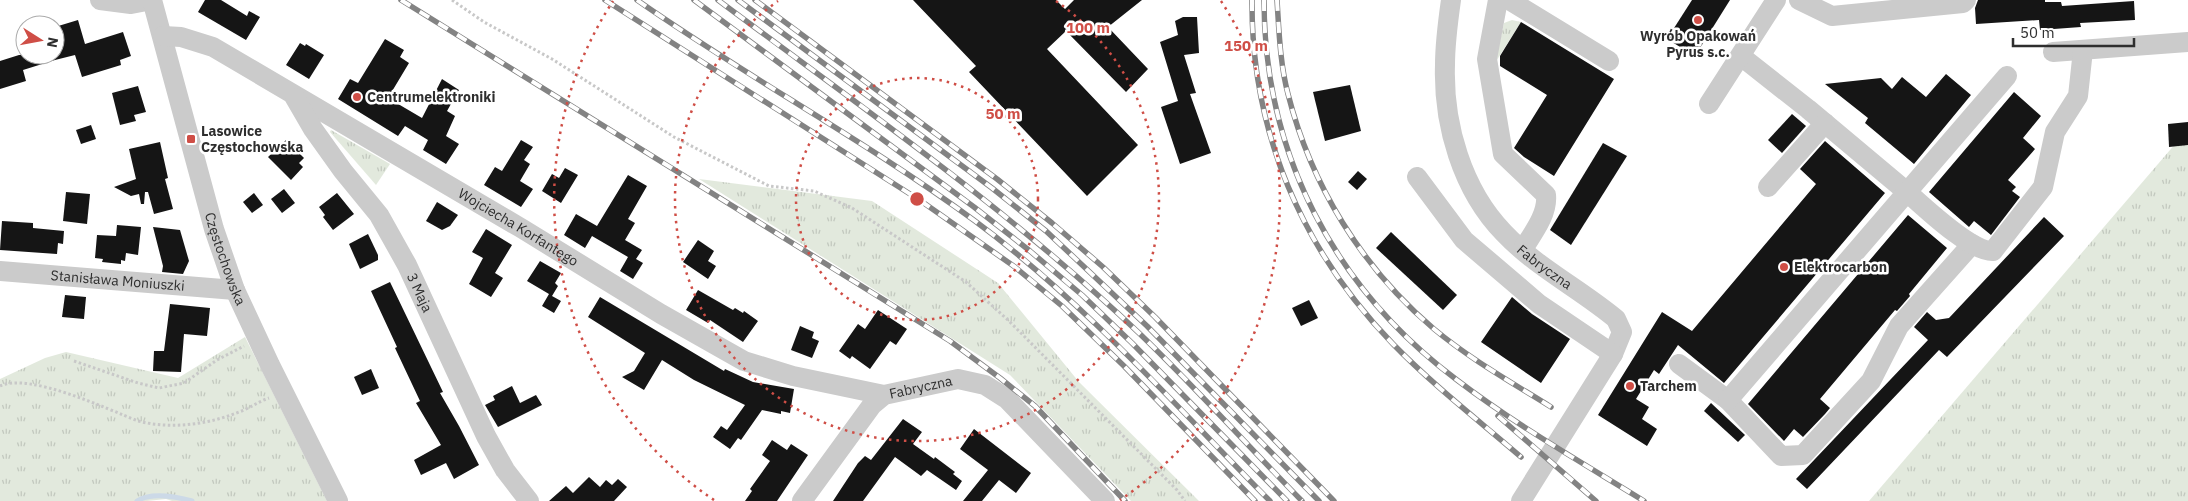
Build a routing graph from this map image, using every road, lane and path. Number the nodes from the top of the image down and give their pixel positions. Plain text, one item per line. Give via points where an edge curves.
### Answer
1 (100, 0) edge
2 (152, 0) edge
3 (452, 0) edge
4 (1451, 0) edge
5 (1498, 0) edge
6 (1509, 0) edge
7 (1776, 0) edge
8 (1799, 0) edge
9 (1966, 0) edge
10 (163, 36) junction
11 (2188, 42) edge
12 (2082, 50) junction
13 (2053, 52) dead end
14 (1742, 56) junction
15 (1608, 61) dead end
16 (2006, 76) dead end
17 (294, 96) junction
18 (1709, 104) dead end
19 (1825, 123) junction
20 (1417, 177) dead end
21 (1768, 187) dead end
22 (1907, 192) junction
23 (1972, 244) junction
24 (1523, 249) junction
25 (0, 271) edge
26 (235, 290) junction
27 (258, 339) junction
28 (1613, 354) junction
29 (74, 361) dead end
30 (1679, 364) dead end
31 (0, 386) edge
32 (884, 395) junction
33 (270, 398) dead end
34 (1728, 400) junction
35 (338, 501) edge
36 (528, 501) edge
37 (802, 501) edge
38 (1104, 501) edge
39 (1185, 501) edge
40 (1521, 501) edge

1 - 2 street via 131,4
2 - 10 street, Częstochowska
3 - 39 path via 674,137 769,186 814,191 852,208 966,282 1009,320
4 - 24 street, Fabryczna via 1444,65 1448,112 1456,146 1483,207 1504,234
5 - 24 street via 1487,59 1503,154 1546,195 1547,204
6 - 15 street
7 - 14 street
8 - 9 street via 1832,16 1964,3
10 - 17 street, Wojciecha Korfantego via 181,37 213,47
10 - 26 street, Częstochowska via 214,229
11 - 12 street
12 - 13 street
12 - 23 street via 2078,96 2054,132 2043,187 1993,251 1984,251
14 - 18 street
14 - 19 street
16 - 22 street
17 - 32 street, Wojciecha Korfantego via 744,361 793,376
17 - 36 street, 3 Maja via 313,129 379,215 407,265 486,436
19 - 21 street
19 - 22 street
20 - 28 street via 1464,240 1539,304
22 - 23 street
22 - 34 street
23 - 34 street via 1899,326 1871,381 1803,455 1782,456
24 - 28 street, Fabryczna via 1616,319 1622,332
25 - 26 street, Stanisława Moniuszki
26 - 27 street, Częstochowska
27 - 29 path via 217,360 190,380 174,386 149,386
27 - 35 street, Częstochowska
28 - 40 street, Fabryczna
30 - 34 street
31 - 33 path via 16,382 32,384 148,424 200,423 228,416
32 - 37 street, Fabryczna via 872,405
32 - 38 street, Fabryczna via 958,379 985,386 1007,399

